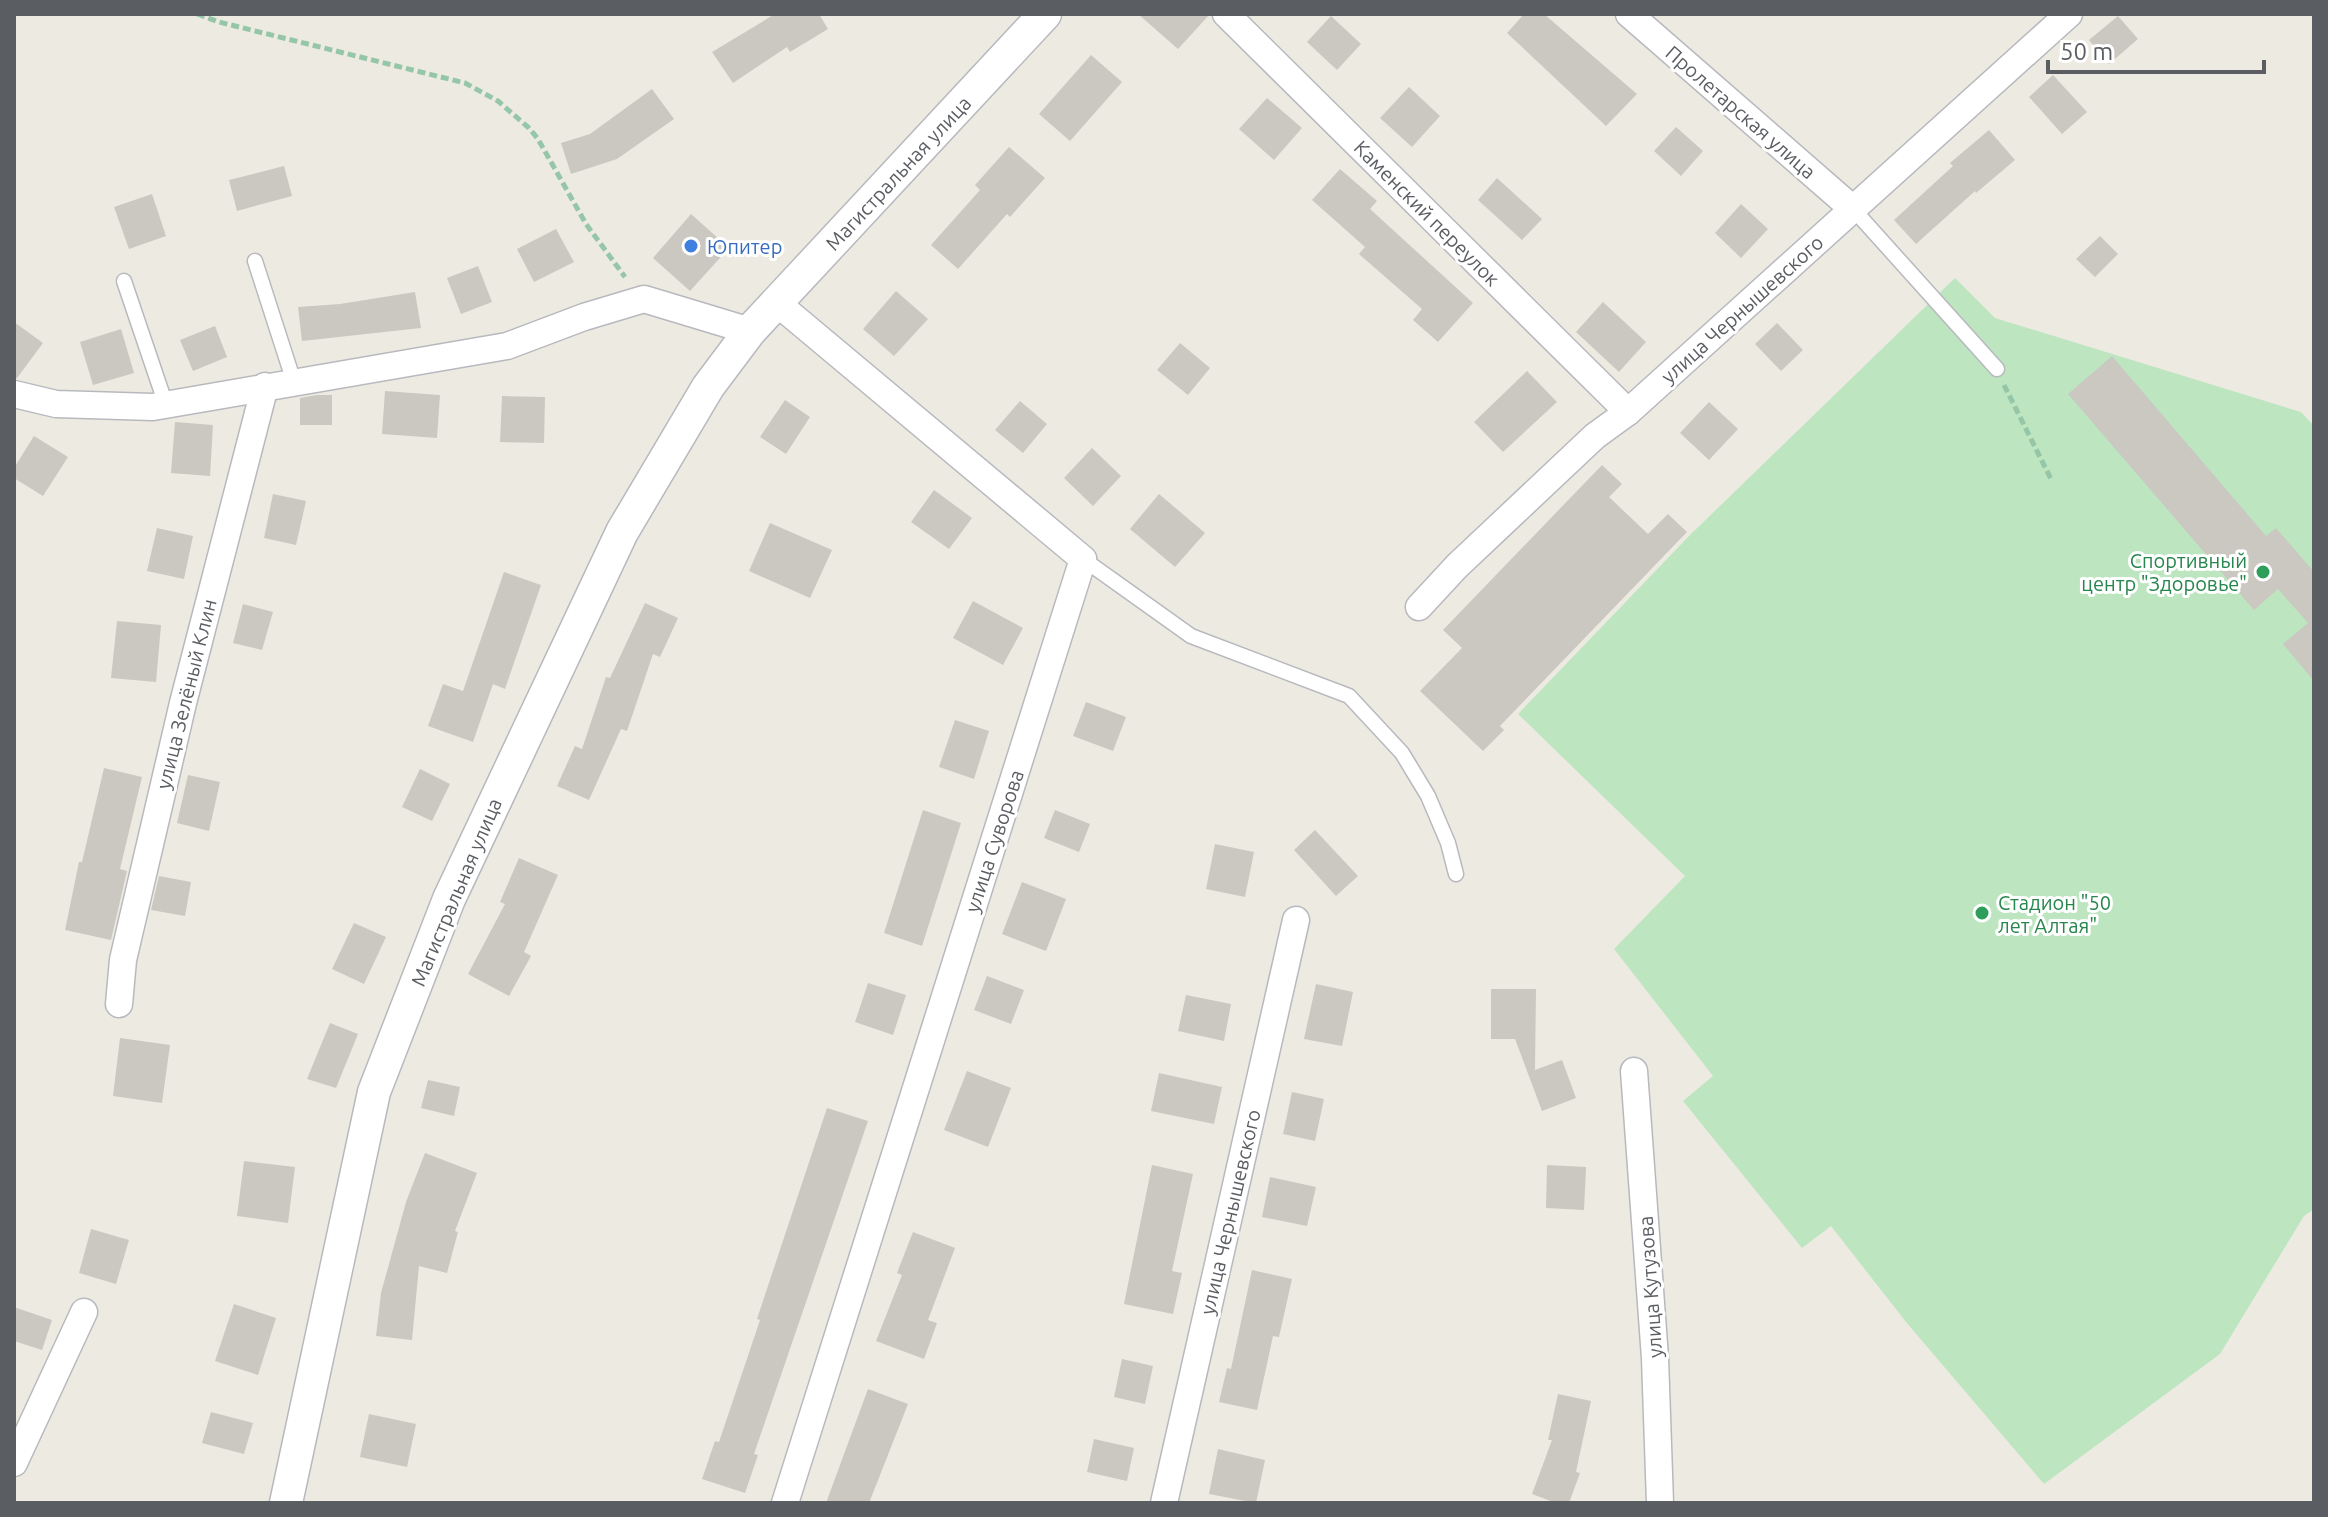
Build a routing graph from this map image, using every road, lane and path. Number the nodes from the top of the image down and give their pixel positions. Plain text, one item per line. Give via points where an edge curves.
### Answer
1 (197, 14) edge
2 (1045, 14) edge
3 (1226, 14) edge
4 (1629, 14) edge
5 (2069, 14) edge
6 (1854, 210) junction
7 (255, 261) dead end
8 (124, 281) dead end
9 (644, 299) junction
10 (777, 303) junction
11 (750, 331) junction
12 (1997, 369) joint
13 (294, 382) junction
14 (265, 386) junction
15 (14, 394) edge
16 (166, 405) junction
17 (1628, 412) junction
18 (2051, 479) dead end
19 (1083, 559) junction
20 (1419, 607) dead end
21 (1456, 874) dead end
22 (1296, 920) dead end
23 (119, 1004) dead end
24 (1634, 1071) dead end
25 (84, 1312) dead end
26 (14, 1463) edge
27 (286, 1503) edge
28 (785, 1503) edge
29 (1164, 1503) edge
30 (1660, 1503) edge

1 - 9 path via 465,83 498,101 538,139 608,258
2 - 10 street, Магистральная улица
3 - 17 street, Каменский переулок
4 - 6 street, Пролетарская улица
5 - 6 street, улица Чернышевского
6 - 12 lane
6 - 17 street, улица Чернышевского
7 - 13 lane
8 - 16 lane
9 - 11 street
9 - 13 street via 507,346
10 - 11 street, Магистральная улица
10 - 19 street
11 - 27 street, Магистральная улица via 708,387 622,532 449,899 374,1092
12 - 18 path
13 - 14 street
14 - 16 street
14 - 23 street, улица Зелёный Клин via 179,719 123,960
15 - 16 street via 56,404
17 - 20 street, улица Чернышевского via 1584,447
19 - 21 lane via 1191,636 1349,696 1402,753 1428,796
19 - 28 street, улица Суворова
22 - 29 street, улица Чернышевского
24 - 30 street, улица Кутузова
25 - 26 street

